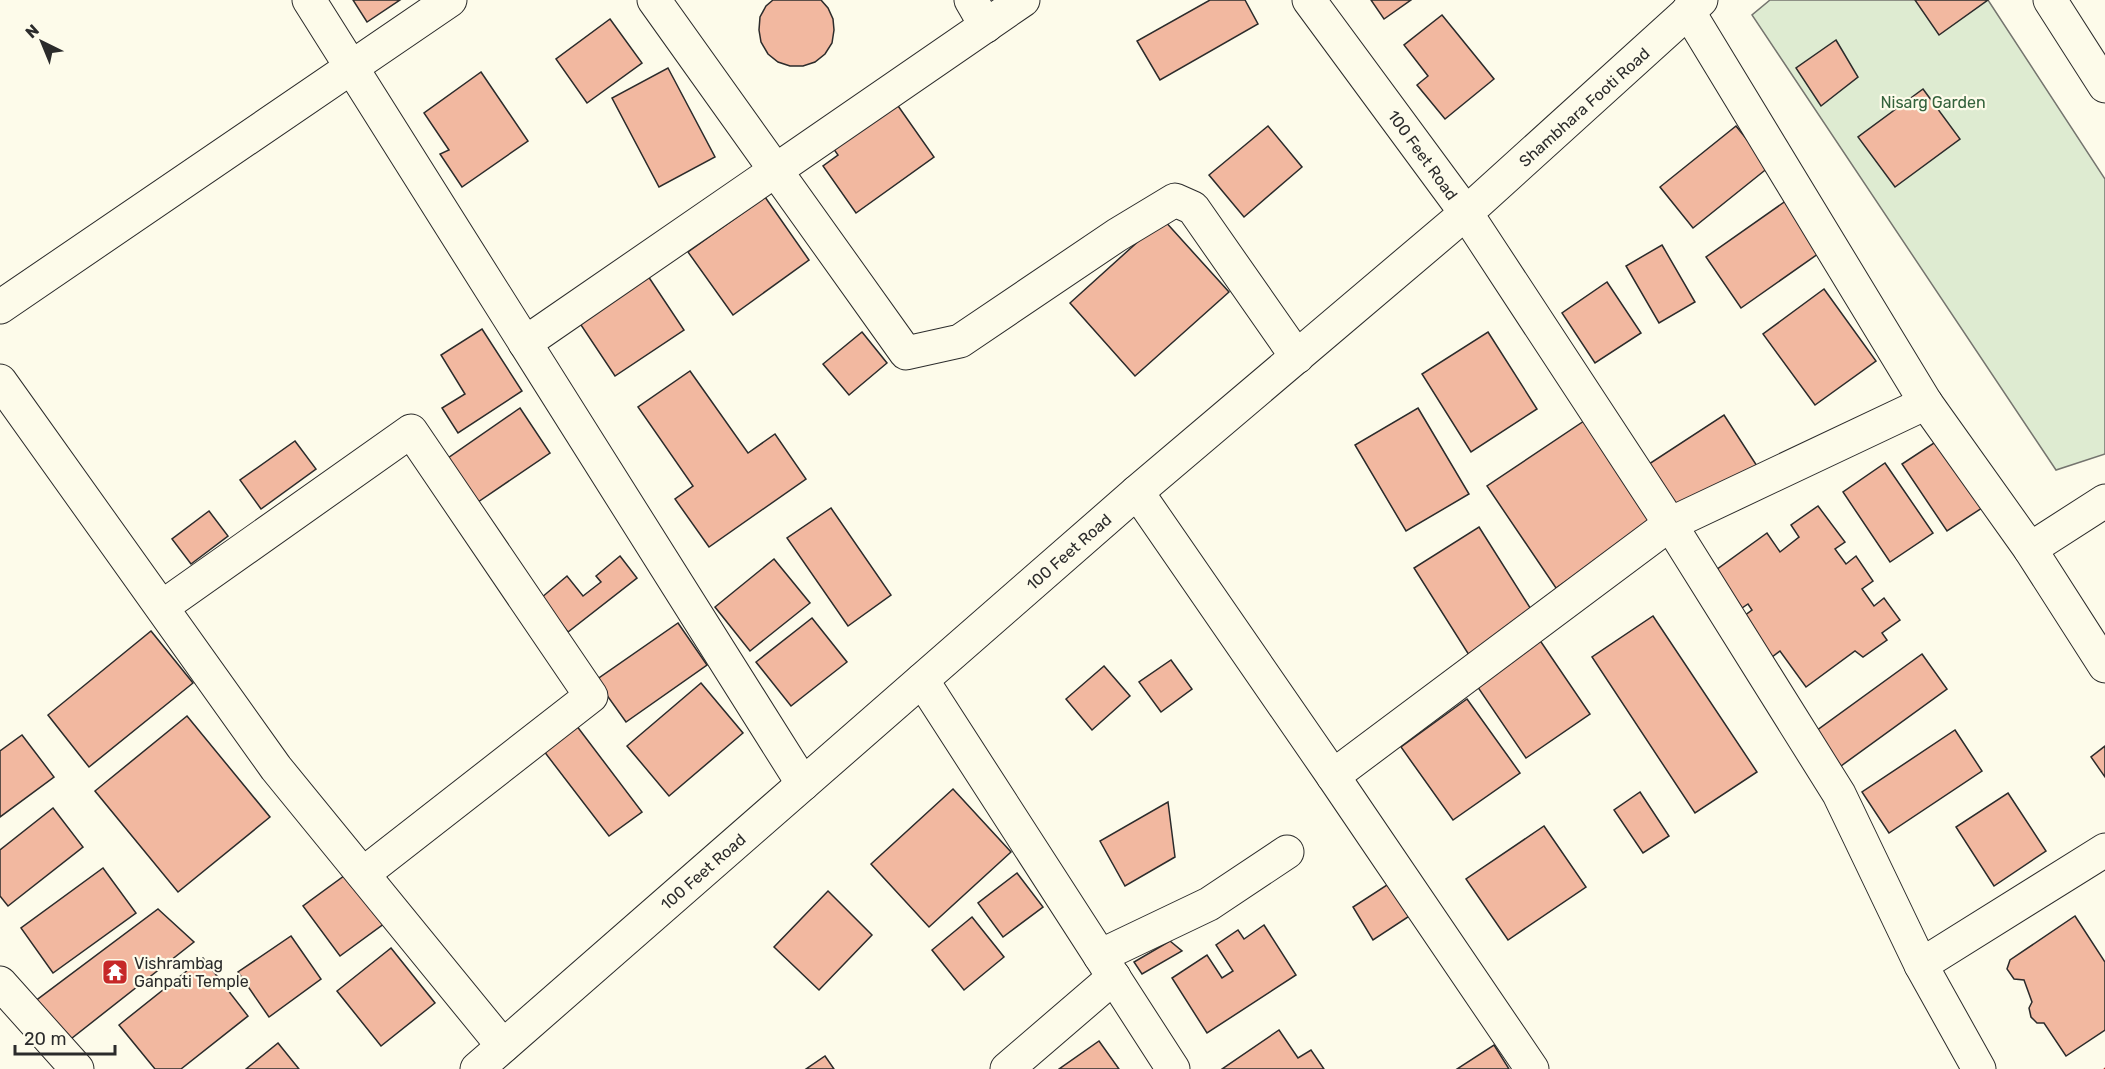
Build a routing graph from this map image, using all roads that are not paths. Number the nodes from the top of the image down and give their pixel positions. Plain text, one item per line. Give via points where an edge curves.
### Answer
1 (309, 0) edge
2 (450, 0) edge
3 (654, 0) edge
4 (1023, 0) edge
5 (1309, 0) edge
6 (2050, 0) edge
7 (1695, 6) edge
8 (978, 13) edge
9 (351, 68) junction
10 (2105, 86) edge
11 (777, 170) junction
12 (1466, 213) junction
13 (0, 307) edge
14 (525, 343) junction
15 (1297, 357) junction
16 (0, 381) edge
17 (1926, 403) junction
18 (1137, 492) junction
19 (2105, 501) edge
20 (1670, 524) junction
21 (2030, 549) junction
22 (162, 607) junction
23 (2105, 666) edge
24 (921, 681) junction
25 (1333, 776) junction
26 (803, 784) junction
27 (2105, 850) edge
28 (1287, 852) dead end
29 (363, 874) junction
30 (1921, 965) junction
31 (1107, 966) junction
32 (0, 983) edge
33 (503, 1046) junction
34 (77, 1069) edge
35 (477, 1069) edge
36 (1007, 1069) edge
37 (1173, 1069) edge
38 (1532, 1069) edge
39 (1979, 1069) edge

1 - 9 street
2 - 9 street
3 - 11 street
4 - 8 street
5 - 12 street, 100 Feet Road
6 - 10 street
7 - 12 street, Shambhara Footi Road
7 - 17 street
8 - 11 street
9 - 13 street
9 - 14 street
11 - 14 street
11 - 15 street via 906,353 960,341 1175,200 1193,208
12 - 15 street, 100 Feet Road
12 - 20 street
14 - 26 street
15 - 18 street, 100 Feet Road
16 - 22 street
17 - 20 street
17 - 21 street
18 - 24 street, 100 Feet Road
18 - 25 street
19 - 21 street
20 - 25 street
20 - 30 street via 1839,794
21 - 23 street
22 - 29 street via 276,768
22 - 29 street via 411,431 591,696
24 - 26 street, 100 Feet Road
24 - 31 street
25 - 38 street
26 - 33 street, 100 Feet Road
27 - 30 street
28 - 31 street
29 - 33 street
30 - 39 street
31 - 36 street
31 - 37 street
32 - 34 street
33 - 35 street, 100 Feet Road

